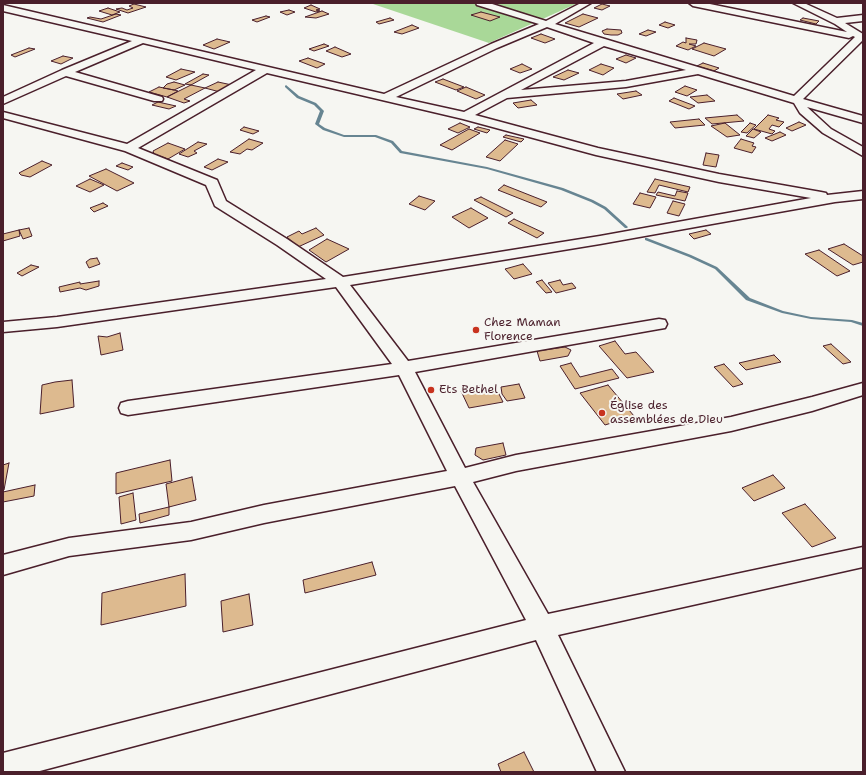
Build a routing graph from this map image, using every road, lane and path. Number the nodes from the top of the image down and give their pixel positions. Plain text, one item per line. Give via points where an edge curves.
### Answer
1 (480, 3) edge
2 (587, 3) edge
3 (693, 3) edge
4 (797, 3) edge
5 (3, 8) edge
6 (863, 18) edge
7 (835, 21) junction
8 (546, 24) junction
9 (862, 37) edge
10 (143, 40) junction
11 (603, 42) junction
12 (266, 69) junction
13 (699, 71) junction
14 (66, 72) junction
15 (502, 95) junction
16 (386, 97) junction
17 (158, 99) dead end
18 (797, 99) junction
19 (3, 101) edge
20 (3, 114) edge
21 (465, 116) junction
22 (863, 120) edge
23 (129, 148) junction
24 (863, 152) edge
25 (863, 195) edge
26 (835, 198) junction
27 (340, 282) junction
28 (659, 324) dead end
29 (3, 327) edge
30 (404, 368) junction
31 (863, 389) edge
32 (128, 408) dead end
33 (460, 477) junction
34 (863, 557) edge
35 (3, 565) edge
36 (542, 627) junction
37 (3, 767) edge
38 (611, 772) edge

1 - 8 street
2 - 8 street
3 - 9 street
4 - 7 street
5 - 10 street
6 - 7 street
7 - 9 street
8 - 11 street
8 - 16 street
9 - 18 street
10 - 12 street
10 - 14 street
11 - 13 street
11 - 15 street
12 - 16 street
12 - 23 street
13 - 15 street via 626,84
13 - 18 street
14 - 17 street
14 - 19 street
15 - 21 street
16 - 21 street
18 - 22 street
18 - 24 street via 804,111 826,131
20 - 23 street
21 - 26 street via 596,151 769,188
23 - 27 street via 212,183 220,203
25 - 26 street
26 - 27 street via 600,240
27 - 29 street via 57,322
27 - 30 street
28 - 30 street
30 - 32 street
30 - 33 street
31 - 33 street via 731,424 523,462
33 - 35 street via 264,514 191,531 69,547
33 - 36 street
34 - 36 street
36 - 37 street
36 - 38 street

